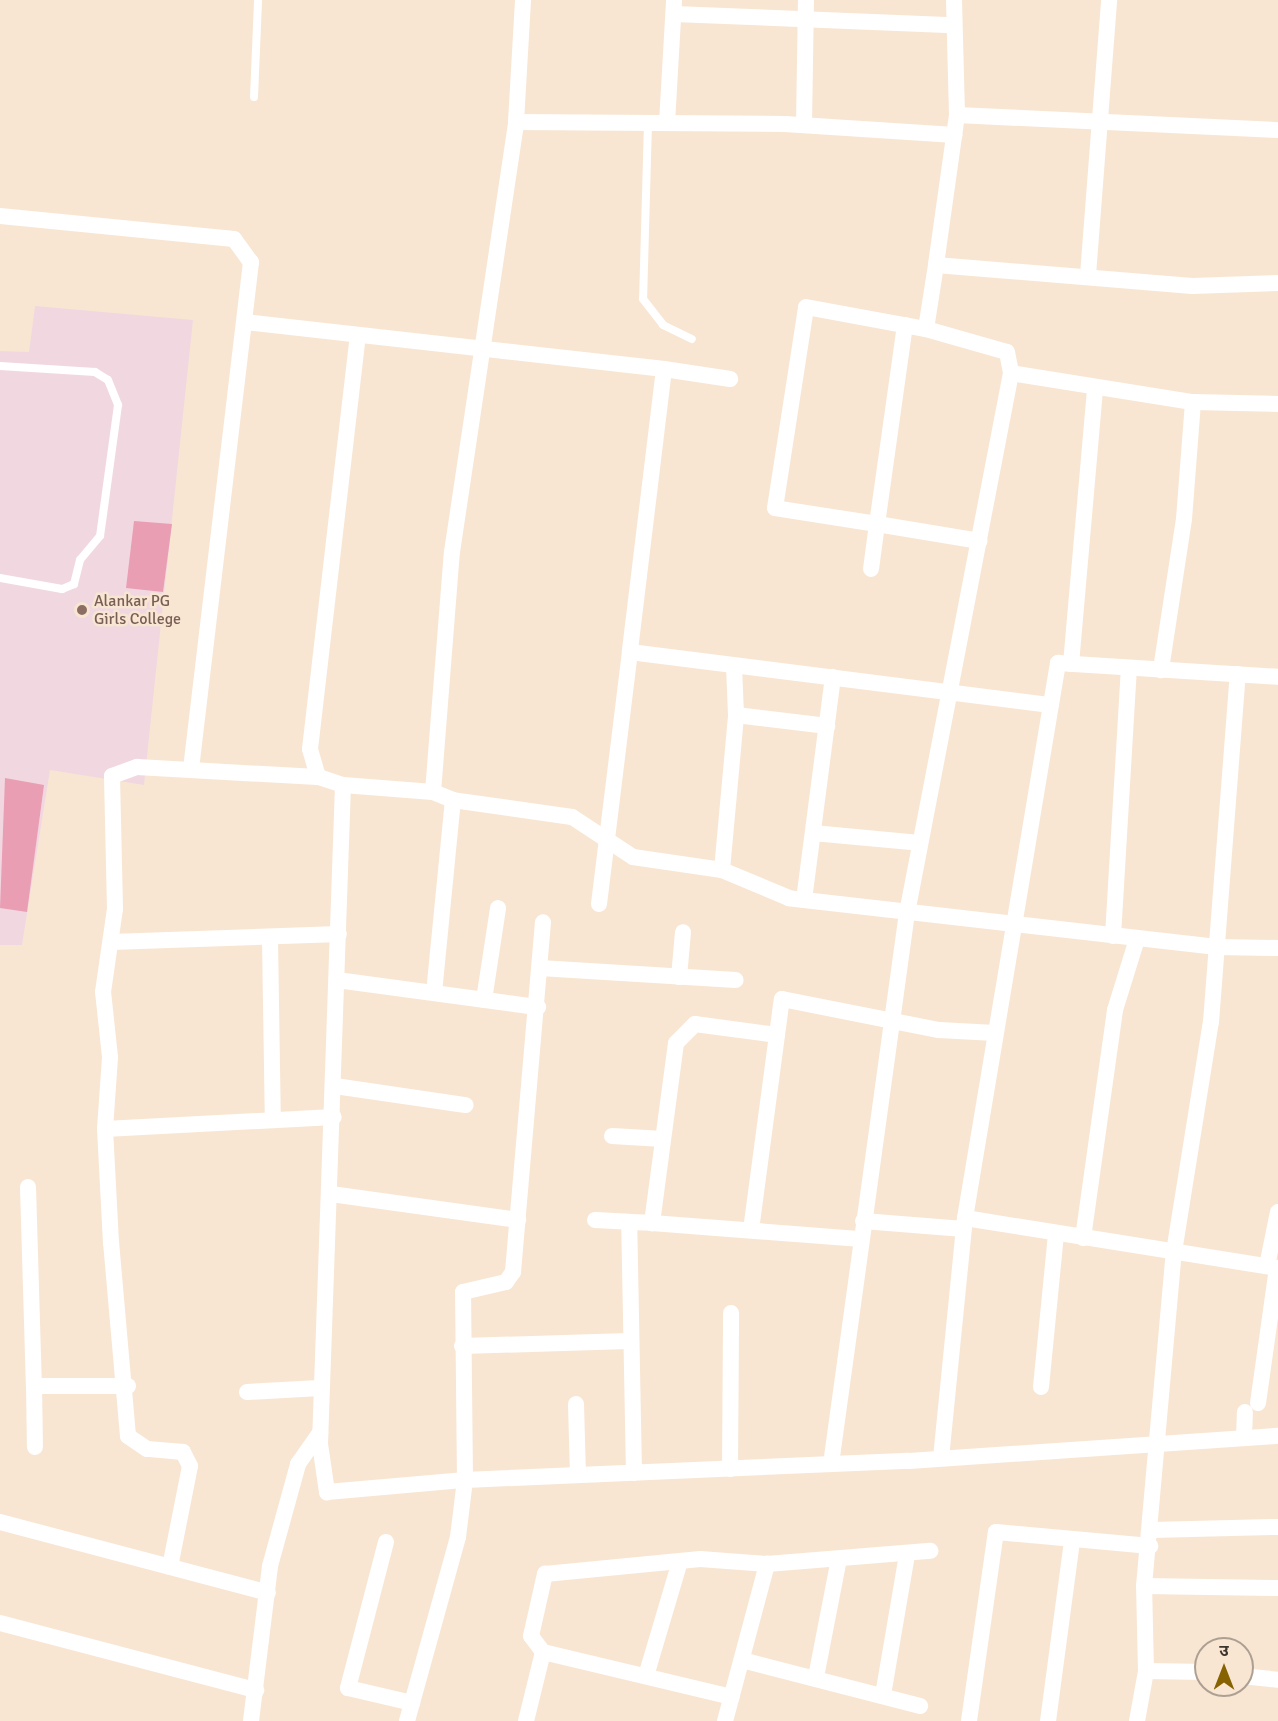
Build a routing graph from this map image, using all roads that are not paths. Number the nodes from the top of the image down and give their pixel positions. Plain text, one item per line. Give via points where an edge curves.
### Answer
1 (258, 0) edge
2 (523, 0) edge
3 (806, 0) edge
4 (954, 0) edge
5 (1109, 0) edge
6 (674, 7) edge
7 (805, 20) junction
8 (953, 25) junction
9 (254, 98) dead end
10 (957, 115) junction
11 (1102, 118) junction
12 (516, 122) junction
13 (648, 123) junction
14 (667, 123) junction
15 (804, 125) junction
16 (1278, 130) edge
17 (955, 135) junction
18 (0, 216) edge
19 (936, 265) junction
20 (1088, 275) junction
21 (1278, 283) edge
22 (245, 322) junction
23 (904, 326) junction
24 (926, 329) junction
25 (358, 337) junction
26 (692, 339) dead end
27 (481, 348) junction
28 (0, 366) edge
29 (664, 369) junction
30 (1011, 373) junction
31 (730, 379) dead end
32 (1095, 388) junction
33 (1193, 402) junction
34 (1278, 404) edge
35 (877, 524) junction
36 (980, 541) junction
37 (871, 569) dead end
38 (0, 578) edge
39 (630, 652) junction
40 (1071, 664) junction
41 (735, 666) junction
42 (1130, 668) junction
43 (1161, 670) junction
44 (1238, 674) junction
45 (833, 677) junction
46 (1278, 677) edge
47 (948, 689) junction
48 (1051, 705) junction
49 (736, 715) junction
50 (827, 726) junction
51 (191, 769) junction
52 (318, 777) junction
53 (343, 785) junction
54 (433, 792) junction
55 (453, 800) junction
56 (813, 833) junction
57 (604, 838) junction
58 (920, 843) junction
59 (722, 870) junction
60 (804, 900) junction
61 (598, 904) dead end
62 (498, 908) dead end
63 (907, 913) junction
64 (543, 922) dead end
65 (1015, 926) junction
66 (683, 932) dead end
67 (339, 934) junction
68 (1113, 936) junction
69 (270, 939) junction
70 (1137, 939) junction
71 (111, 942) junction
72 (1216, 947) junction
73 (1278, 948) edge
74 (540, 968) junction
75 (679, 976) junction
76 (337, 980) junction
77 (736, 980) dead end
78 (435, 993) junction
79 (484, 1000) junction
80 (538, 1007) junction
81 (891, 1018) junction
82 (995, 1033) junction
83 (777, 1035) junction
84 (335, 1086) junction
85 (466, 1105) dead end
86 (334, 1117) junction
87 (273, 1120) junction
88 (105, 1129) junction
89 (612, 1136) dead end
90 (663, 1139) junction
91 (28, 1187) dead end
92 (331, 1194) junction
93 (1278, 1212) edge
94 (518, 1220) junction
95 (595, 1220) dead end
96 (863, 1221) junction
97 (629, 1222) junction
98 (652, 1223) junction
99 (965, 1224) junction
100 (751, 1230) junction
101 (1056, 1234) junction
102 (1083, 1238) junction
103 (861, 1239) junction
104 (1174, 1252) junction
105 (1274, 1268) edge
106 (731, 1313) dead end
107 (628, 1341) junction
108 (462, 1346) junction
109 (34, 1386) junction
110 (128, 1386) junction
111 (1041, 1387) dead end
112 (320, 1388) junction
113 (246, 1392) dead end
114 (576, 1404) dead end
115 (320, 1432) junction
116 (1278, 1436) edge
117 (1244, 1438) junction
118 (1156, 1442) junction
119 (36, 1447) dead end
120 (941, 1458) junction
121 (831, 1464) junction
122 (730, 1469) junction
123 (634, 1473) junction
124 (578, 1475) junction
125 (465, 1480) junction
126 (0, 1522) edge
127 (1278, 1527) edge
128 (1150, 1538) junction
129 (1072, 1540) junction
130 (386, 1542) dead end
131 (930, 1551) dead end
132 (907, 1554) junction
133 (839, 1559) junction
134 (680, 1561) junction
135 (767, 1564) junction
136 (170, 1567) junction
137 (1144, 1586) junction
138 (1278, 1588) edge
139 (268, 1593) junction
140 (0, 1623) edge
141 (543, 1652) junction
142 (742, 1660) junction
143 (1146, 1671) junction
144 (1194, 1672) edge
145 (646, 1676) junction
146 (816, 1677) junction
147 (1254, 1677) edge
148 (1278, 1680) edge
149 (256, 1690) junction
150 (883, 1695) junction
151 (732, 1697) junction
152 (412, 1703) junction
153 (920, 1706) dead end
154 (251, 1721) edge
155 (407, 1721) edge
156 (526, 1721) edge
157 (725, 1721) edge
158 (969, 1721) edge
159 (1048, 1721) edge
160 (1137, 1721) edge

1 - 9 lane
2 - 12 street
3 - 7 street
4 - 8 street
5 - 11 street
6 - 7 street
6 - 14 street
7 - 8 street
7 - 15 street
8 - 10 street
10 - 11 street
10 - 17 street
11 - 16 street
11 - 20 street
12 - 13 street
12 - 27 street
13 - 14 street
13 - 26 lane via 643,299 663,325
14 - 15 street
15 - 17 street
17 - 19 street
18 - 22 street via 234,239 251,262
19 - 20 street
19 - 24 street
20 - 21 street via 1192,286
22 - 25 street
22 - 51 street
23 - 24 street
23 - 35 street
23 - 35 street via 806,307 775,508
24 - 30 street via 1007,352
25 - 27 street
25 - 52 street via 312,708 310,748
27 - 29 street
27 - 54 street via 452,552
28 - 38 lane via 95,372 108,380 118,405 100,536 80,560 74,584 62,589
29 - 31 street
29 - 39 street
30 - 32 street
30 - 36 street
32 - 33 street
32 - 40 street
33 - 34 street
33 - 43 street via 1184,519
35 - 36 street
35 - 37 street
36 - 47 street
39 - 41 street
39 - 57 street
40 - 42 street
40 - 48 street via 1058,663
41 - 45 street
41 - 49 street
42 - 43 street
42 - 68 street
43 - 44 street
44 - 46 street
44 - 72 street
45 - 47 street
45 - 50 street
47 - 48 street
47 - 58 street
48 - 65 street
49 - 50 street
49 - 59 street
50 - 56 street
51 - 52 street
51 - 71 street via 127,767 112,776
52 - 53 street
53 - 54 street
53 - 67 street
54 - 55 street
55 - 57 street via 572,818
55 - 78 street
56 - 58 street
56 - 60 street
57 - 59 street via 642,859
57 - 61 street
58 - 63 street
59 - 60 street
60 - 63 street
62 - 79 street
63 - 65 street
63 - 81 street
64 - 74 street
65 - 68 street
65 - 82 street
66 - 75 street
67 - 69 street
67 - 76 street
68 - 70 street
69 - 71 street
69 - 87 street
70 - 72 street
70 - 102 street via 1115,1010
71 - 88 street via 104,970 110,1057
72 - 73 street
72 - 104 street via 1211,1022
74 - 75 street
74 - 80 street
75 - 77 street
76 - 78 street
76 - 84 street
78 - 79 street
79 - 80 street
80 - 94 street
81 - 82 street via 939,1030
81 - 83 street via 782,999
81 - 96 street
82 - 99 street
83 - 90 street via 695,1024 676,1043
83 - 100 street
84 - 85 street
84 - 86 street
86 - 87 street
86 - 92 street
87 - 88 street
88 - 110 street
89 - 90 street
90 - 98 street
91 - 109 street
92 - 94 street
92 - 112 street
93 - 105 street
94 - 108 street via 513,1272 506,1282 463,1292
95 - 97 street
96 - 99 street
96 - 103 street
97 - 98 street
97 - 107 street
98 - 100 street
99 - 101 street
99 - 120 street
100 - 103 street
101 - 102 street
101 - 111 street
102 - 104 street
103 - 121 street
104 - 105 street
104 - 118 street
105 - 117 street
106 - 122 street
107 - 108 street
107 - 123 street
108 - 125 street
109 - 110 street
109 - 119 street
110 - 136 street via 133,1443 183,1452 190,1466
112 - 113 street
112 - 115 street
114 - 124 street
115 - 125 street via 327,1492
115 - 139 street via 298,1464
116 - 117 street
117 - 118 street
118 - 120 street
118 - 128 street
120 - 121 street
121 - 122 street
122 - 123 street
123 - 124 street
124 - 125 street
125 - 152 street via 458,1537
126 - 136 street
127 - 128 street
128 - 129 street
128 - 137 street
129 - 158 street via 996,1532
129 - 159 street
130 - 152 street via 348,1688
131 - 132 street
132 - 133 street
132 - 150 street
133 - 135 street
133 - 146 street
134 - 135 street
134 - 141 street via 544,1574 531,1636
134 - 145 street
135 - 142 street
136 - 139 street
137 - 138 street
137 - 143 street
139 - 149 street
140 - 149 street
141 - 145 street
141 - 156 street
142 - 146 street
142 - 151 street
143 - 144 street
143 - 160 street
145 - 151 street
146 - 150 street
147 - 148 street
149 - 154 street
150 - 153 street
151 - 157 street
152 - 155 street

